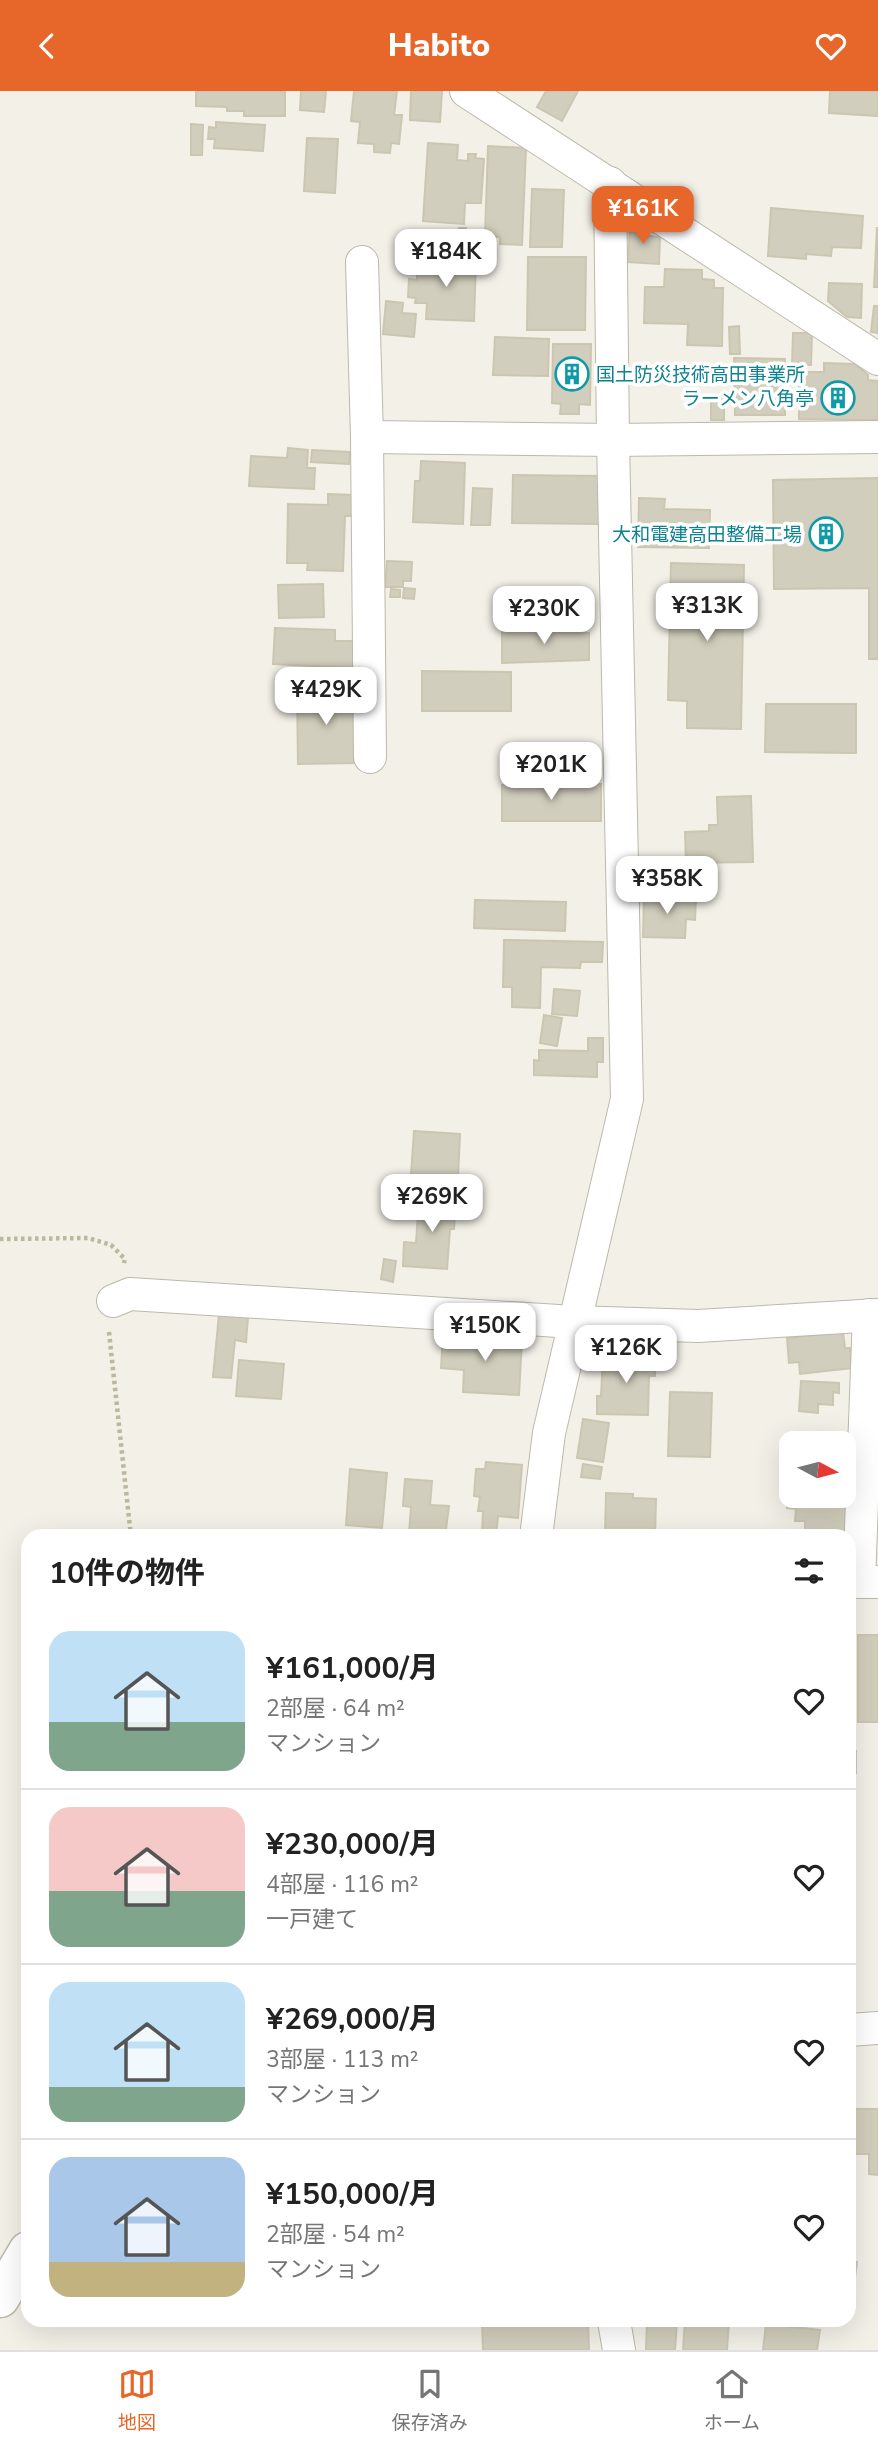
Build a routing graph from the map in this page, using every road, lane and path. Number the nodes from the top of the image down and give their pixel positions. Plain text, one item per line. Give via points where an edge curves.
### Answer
1 (466, 91) edge
2 (610, 183) junction
3 (362, 262) dead end
4 (878, 359) edge
5 (367, 437) junction
6 (878, 437) edge
7 (613, 440) junction
8 (370, 757) dead end
9 (0, 1239) edge
10 (113, 1301) junction
11 (874, 1315) edge
12 (573, 1322) junction
13 (130, 1529) edge
14 (537, 1529) edge
15 (878, 1582) edge
16 (878, 2028) edge
17 (856, 2029) edge
18 (21, 2263) edge
19 (0, 2298) edge
20 (615, 2327) edge
21 (618, 2350) edge

1 - 2 street
2 - 4 street
2 - 7 street
3 - 5 street
5 - 7 street
5 - 8 street
6 - 7 street
7 - 12 street via 627,1099
9 - 10 path via 88,1238 111,1245 125,1259
10 - 12 street via 130,1294
10 - 13 path via 108,1322
11 - 12 street via 698,1326
11 - 15 street via 859,1581
12 - 14 street via 549,1433
16 - 17 street
18 - 19 street
20 - 21 street

